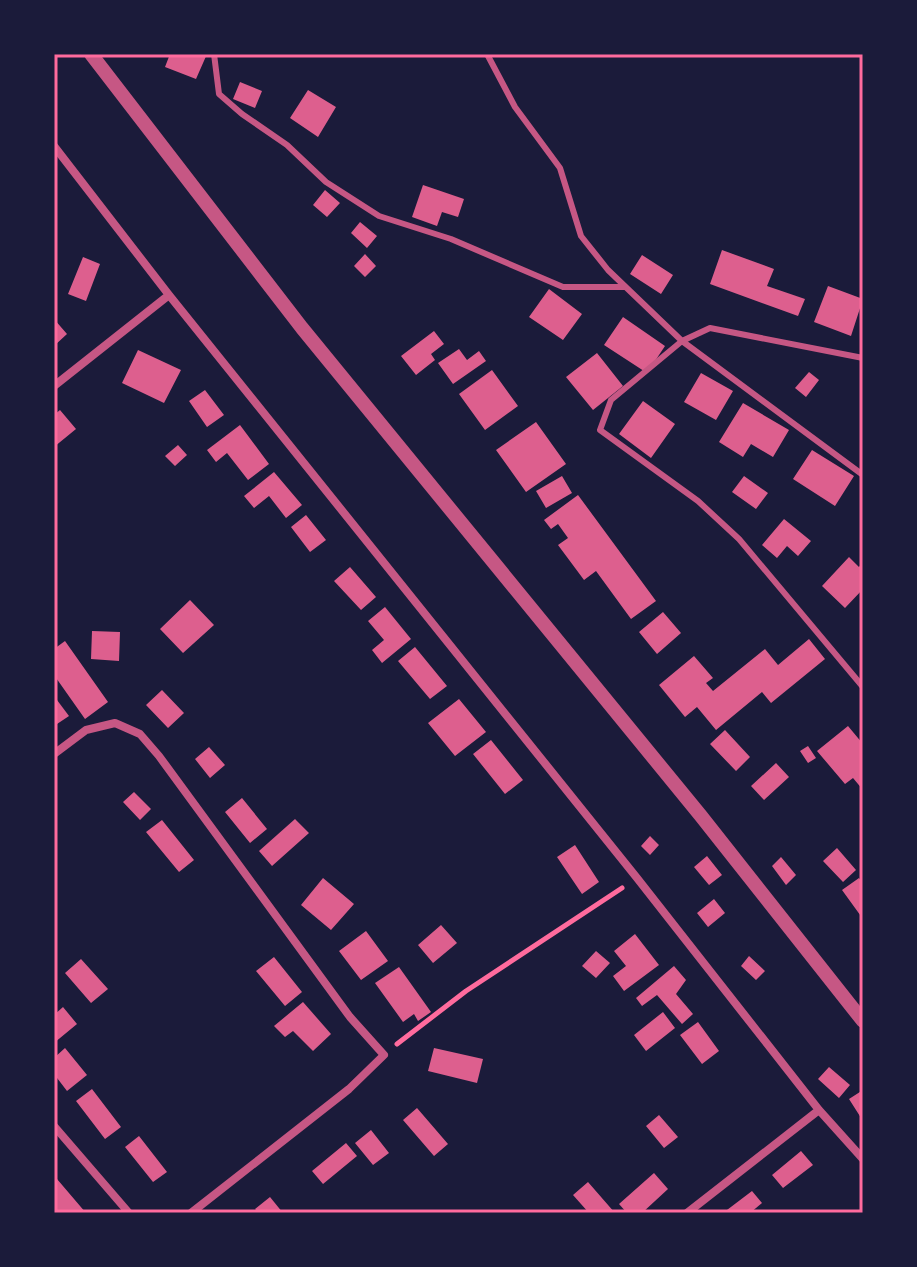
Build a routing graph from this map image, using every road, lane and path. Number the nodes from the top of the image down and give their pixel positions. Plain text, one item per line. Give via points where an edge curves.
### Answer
1 (91, 54) edge
2 (214, 54) edge
3 (487, 54) edge
4 (54, 146) edge
5 (625, 287) junction
6 (169, 295) junction
7 (682, 341) junction
8 (863, 358) edge
9 (54, 386) edge
10 (863, 475) edge
11 (863, 687) edge
12 (54, 754) edge
13 (637, 878) junction
14 (863, 1021) edge
15 (384, 1055) junction
16 (819, 1110) junction
17 (54, 1126) edge
18 (863, 1159) edge
19 (129, 1213) edge
20 (191, 1213) edge
21 (687, 1213) edge

1 - 14 street via 302,328
2 - 5 lane via 219,94 326,182 379,216 451,239 563,287
3 - 5 lane via 515,107 560,168 581,236
4 - 6 street
5 - 7 lane
6 - 9 street
6 - 13 street
7 - 8 lane via 710,328
7 - 10 lane
7 - 11 lane via 611,400 600,430 698,501 739,539
12 - 15 street via 86,730 115,723 140,734 350,1017
13 - 15 path via 466,991
13 - 16 street
15 - 20 street via 349,1089
16 - 18 street
16 - 21 street
17 - 19 street

